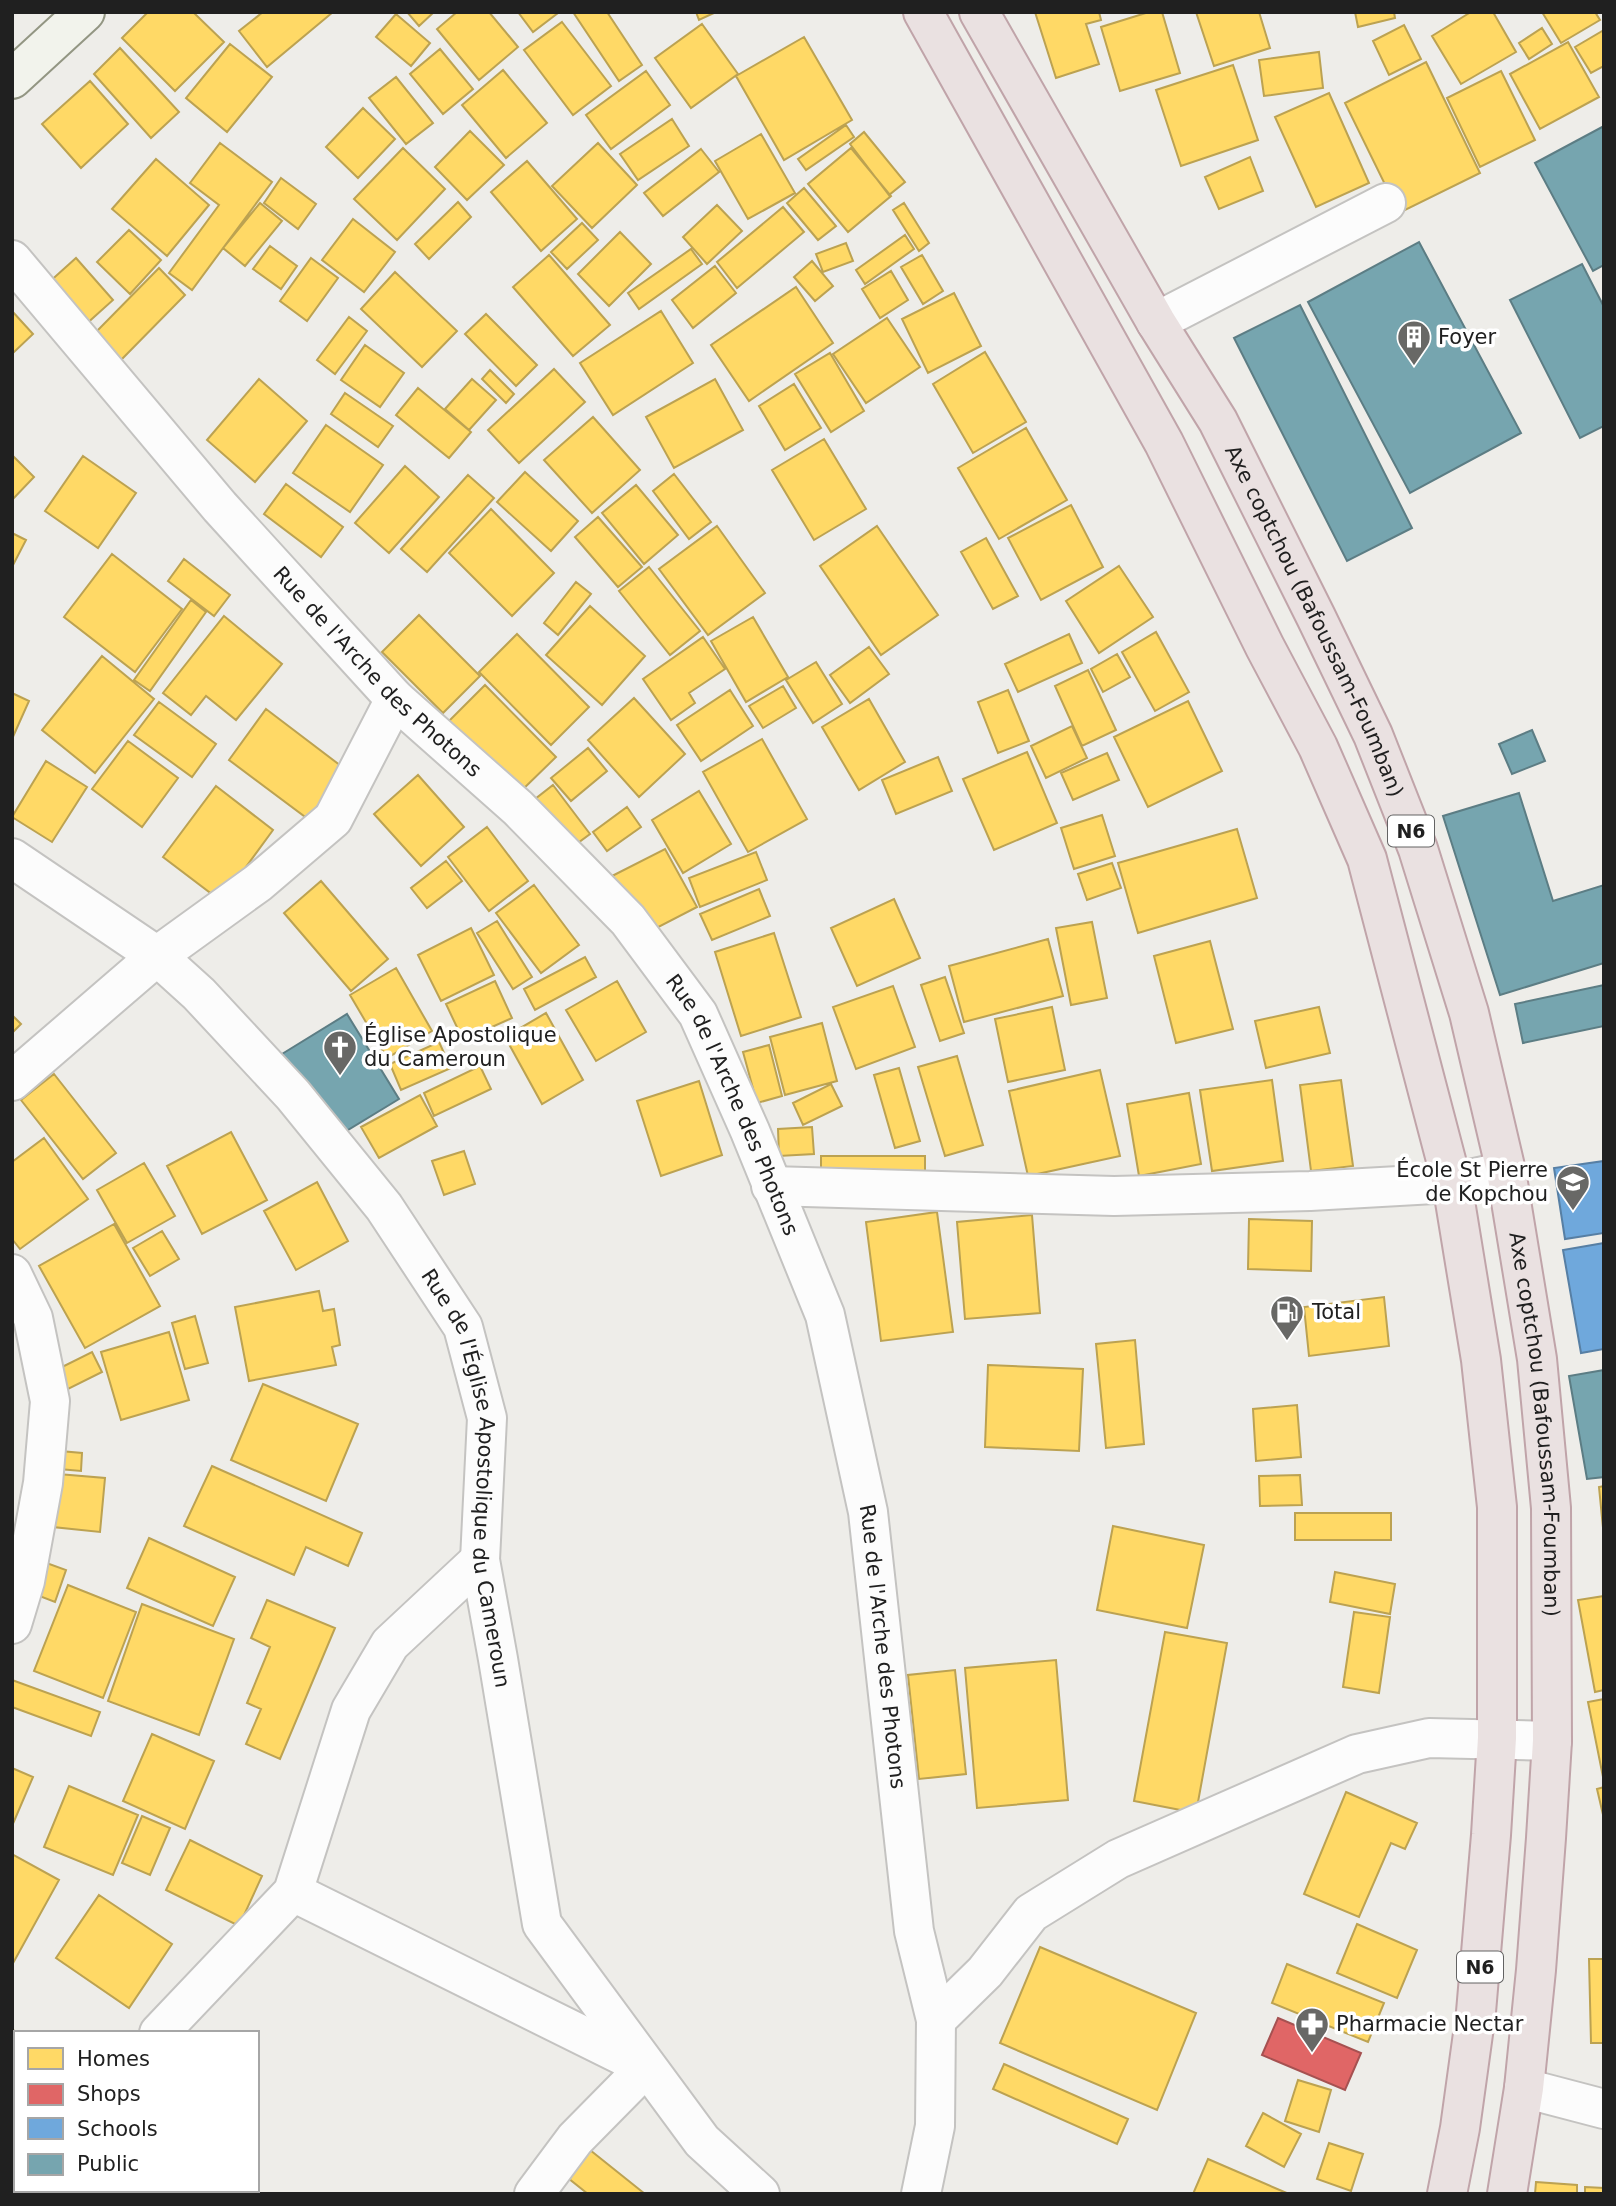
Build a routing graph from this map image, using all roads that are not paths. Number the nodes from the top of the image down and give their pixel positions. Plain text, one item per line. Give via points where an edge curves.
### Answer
1 (85, 12) edge
2 (923, 12) edge
3 (979, 12) edge
4 (12, 79) edge
5 (1385, 203) dead end
6 (12, 260) edge
7 (1156, 322) junction
8 (1316, 617) junction
9 (1265, 647) junction
10 (395, 699) junction
11 (12, 858) edge
12 (157, 956) junction
13 (12, 1081) edge
14 (1506, 1171) junction
15 (1452, 1183) junction
16 (771, 1186) junction
17 (12, 1275) edge
18 (480, 1560) junction
19 (12, 1624) edge
20 (1497, 1738) junction
21 (1552, 1741) junction
22 (293, 1892) junction
23 (936, 2020) junction
24 (161, 2031) edge
25 (646, 2067) junction
26 (1524, 2088) junction
27 (1604, 2109) edge
28 (534, 2194) edge
29 (760, 2194) edge
30 (922, 2194) edge
31 (1447, 2194) edge
32 (1507, 2194) edge

1 - 4 street
2 - 9 highway, Axe coptchou (Bafoussam-Foumban) / N6 via 1164,443
3 - 7 highway, Axe coptchou (Bafoussam-Foumban) / N6
5 - 7 street
6 - 10 street, Rue de l'Arche des Photons via 220,507
7 - 8 highway, Axe coptchou (Bafoussam-Foumban) / N6 via 1218,421
8 - 9 highway
8 - 14 highway, Axe coptchou (Bafoussam-Foumban) / N6 via 1373,735 1418,849 1469,1013
9 - 15 highway, Axe coptchou (Bafoussam-Foumban) / N6 via 1318,747 1367,859
10 - 12 street via 332,819 258,883
10 - 16 street, Rue de l'Arche des Photons via 518,808 628,920 698,1014
11 - 12 street, Rue de l'Église Apostolique du Cameroun
12 - 13 street
12 - 18 street, Rue de l'Église Apostolique du Cameroun via 200,994 293,1095 384,1207 463,1327 487,1418
14 - 15 street
14 - 21 highway, Axe coptchou (Bafoussam-Foumban) / N6 via 1537,1359 1551,1508
15 - 16 street via 1114,1196
15 - 20 highway, Axe coptchou (Bafoussam-Foumban) / N6 via 1482,1360 1497,1507
16 - 23 street, Rue de l'Arche des Photons via 825,1315 867,1513 914,1931
17 - 19 street via 33,1318 50,1401 43,1483
18 - 22 street via 390,1644 351,1710
18 - 25 street, Rue de l'Église Apostolique du Cameroun via 542,1924
20 - 21 street
20 - 23 street via 1429,1738 1357,1754 1118,1859 1031,1913 985,1972
20 - 31 highway, N6 via 1476,2012
21 - 26 highway, N6
22 - 24 street
22 - 25 street
23 - 30 street, Rue de l'Arche des Photons via 935,2126
25 - 28 street via 575,2139
25 - 29 street, Rue de l'Église Apostolique du Cameroun via 702,2141
26 - 27 street
26 - 32 highway, N6

